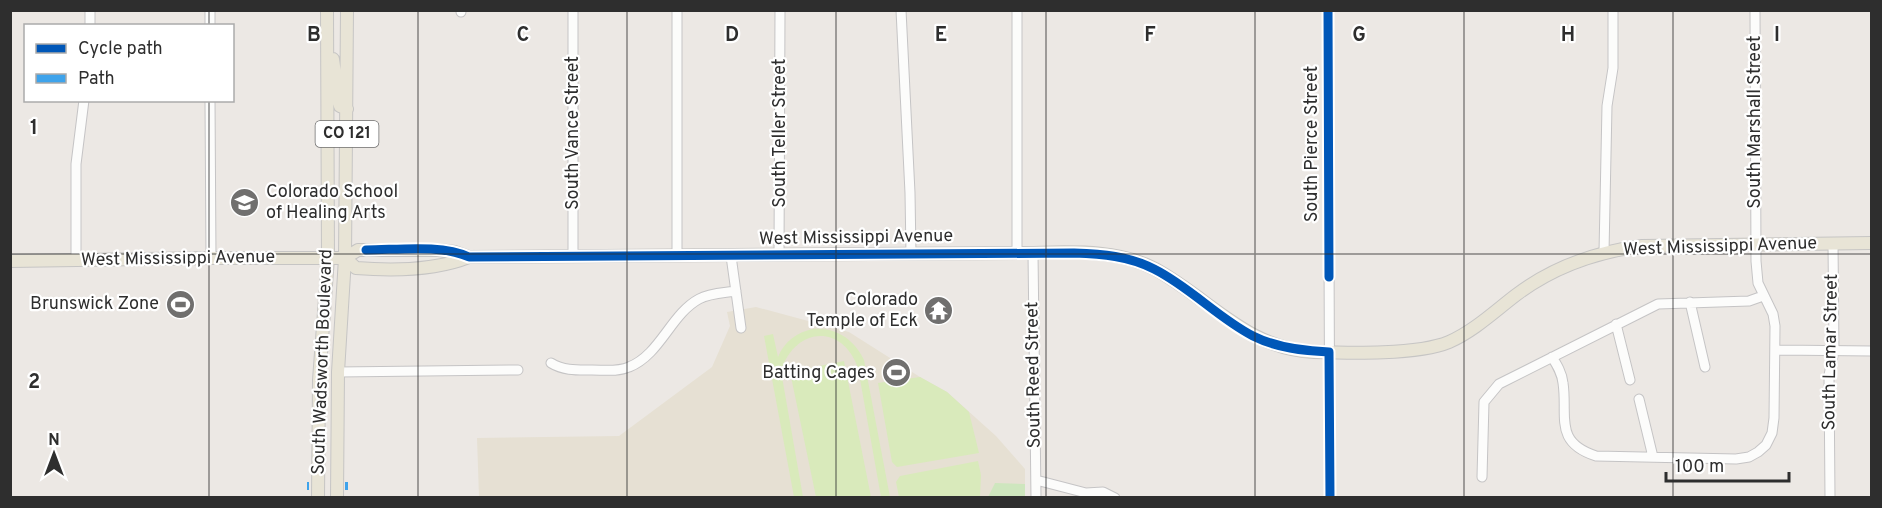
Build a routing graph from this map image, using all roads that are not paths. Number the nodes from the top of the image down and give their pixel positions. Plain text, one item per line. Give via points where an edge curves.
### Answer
1 (327, 10) edge
2 (347, 10) edge
3 (573, 10) edge
4 (677, 10) edge
5 (780, 10) edge
6 (901, 10) edge
7 (1017, 10) edge
8 (1328, 10) edge
9 (1613, 10) edge
10 (1755, 10) edge
11 (327, 32) junction
12 (84, 102) edge
13 (210, 102) edge
14 (347, 109) junction
15 (1755, 243) junction
16 (1833, 243) junction
17 (1872, 243) edge
18 (1604, 252) junction
19 (1017, 253) junction
20 (1033, 253) junction
21 (910, 254) junction
22 (573, 255) junction
23 (677, 255) junction
24 (779, 255) junction
25 (731, 256) junction
26 (469, 257) junction
27 (211, 258) junction
28 (328, 258) junction
29 (345, 258) junction
30 (10, 261) edge
31 (76, 261) junction
32 (736, 291) junction
33 (1763, 296) junction
34 (1690, 302) junction
35 (1616, 324) junction
36 (741, 327) dead end
37 (1775, 350) junction
38 (1834, 351) junction
39 (1872, 351) edge
40 (1329, 352) junction
41 (1552, 357) junction
42 (551, 363) dead end
43 (1705, 367) dead end
44 (518, 370) dead end
45 (338, 372) junction
46 (1630, 380) dead end
47 (1639, 399) dead end
48 (1653, 458) junction
49 (1482, 477) dead end
50 (1036, 480) junction
51 (1073, 494) edge
52 (318, 498) edge
53 (337, 498) edge
54 (1036, 498) edge
55 (1115, 498) edge
56 (1330, 498) edge
57 (1830, 498) edge

1 - 11 main road, South Wadsworth Boulevard / CO 121
2 - 14 main road, South Wadsworth Boulevard / CO 121
3 - 22 street, South Vance Street
4 - 23 street
5 - 24 street, South Teller Street
6 - 21 street
7 - 19 street
8 - 40 street, South Pierce Street
9 - 18 street
10 - 15 street, South Marshall Street
11 - 14 main road via 340,106
11 - 28 main road, South Wadsworth Boulevard / CO 121
12 - 31 street via 76,164
13 - 27 street
14 - 29 main road, South Wadsworth Boulevard / CO 121
15 - 16 main road, West Mississippi Avenue
15 - 18 main road, West Mississippi Avenue via 1642,246
15 - 33 street, South Marshall Street via 1756,272
16 - 17 main road, West Mississippi Avenue
16 - 38 street, South Lamar Street
18 - 40 main road, West Mississippi Avenue via 1545,276 1469,331 1439,346
19 - 20 main road, West Mississippi Avenue
19 - 21 main road, West Mississippi Avenue
20 - 40 main road, West Mississippi Avenue via 1101,254 1140,262 1180,284 1253,336 1289,348
20 - 50 street, South Reed Street
21 - 24 main road, West Mississippi Avenue
22 - 23 main road, West Mississippi Avenue
22 - 26 main road, West Mississippi Avenue
23 - 25 main road, West Mississippi Avenue
24 - 25 main road, West Mississippi Avenue
25 - 32 street
26 - 29 main road, West Mississippi Avenue via 438,250 358,250
26 - 29 main road, West Mississippi Avenue via 441,265 390,269 356,268
27 - 28 main road, West Mississippi Avenue
27 - 31 main road, West Mississippi Avenue
28 - 29 main road, West Mississippi Avenue
28 - 52 main road, South Wadsworth Boulevard / CO 121 via 319,380
29 - 45 main road, South Wadsworth Boulevard / CO 121
30 - 31 main road, West Mississippi Avenue
32 - 36 street
32 - 42 street via 696,301 644,357 628,368 575,370
33 - 34 street via 1749,301
33 - 37 street, South Marshall Street via 1773,314
34 - 35 street via 1658,304
34 - 43 street
35 - 41 street
35 - 46 street
37 - 38 street
37 - 48 street, South Marshall Street via 1774,418 1766,445 1749,457 1736,459
38 - 39 street
38 - 57 street, South Lamar Street via 1829,375
40 - 56 street, South Pierce Street
41 - 48 street via 1563,383 1563,419 1576,447 1596,456
41 - 49 street via 1499,384 1484,402
44 - 45 street
45 - 53 main road, South Wadsworth Boulevard / CO 121
47 - 48 street
50 - 51 street
50 - 54 street, South Reed Street
51 - 55 street via 1103,492

